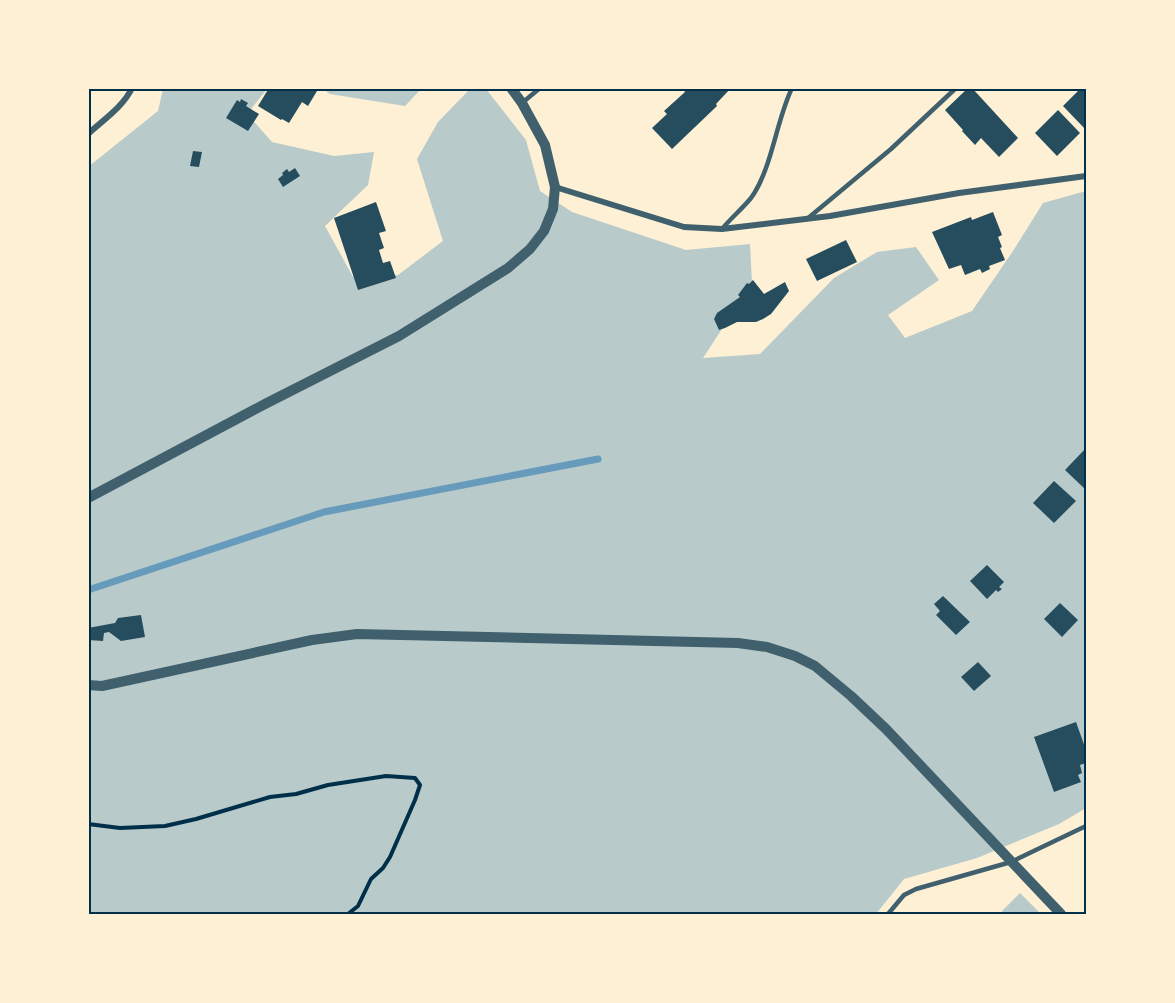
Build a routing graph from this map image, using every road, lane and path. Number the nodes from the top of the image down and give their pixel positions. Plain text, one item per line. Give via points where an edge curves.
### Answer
1 (132, 88) edge
2 (512, 88) edge
3 (540, 88) edge
4 (792, 88) edge
5 (956, 88) edge
6 (522, 103) junction
7 (88, 134) edge
8 (1086, 176) edge
9 (555, 187) junction
10 (807, 219) junction
11 (722, 229) junction
12 (88, 498) edge
13 (88, 685) edge
14 (88, 824) edge
15 (1086, 826) edge
16 (1011, 862) junction
17 (348, 915) edge
18 (888, 915) edge
19 (1061, 915) edge

1 - 7 street via 118,108
2 - 6 street
3 - 6 lane
4 - 11 lane via 762,176 751,197
5 - 10 lane
6 - 9 street via 545,145
8 - 10 street
9 - 11 street via 684,227
9 - 12 street via 553,209 544,231 508,268 399,336
10 - 11 street
13 - 16 street via 102,686 312,640 357,634 738,643 767,647 815,666 851,696
14 - 17 path via 120,828 165,826 328,785 386,776 415,778 420,785 390,857
15 - 16 lane
16 - 18 lane via 916,889 904,895
16 - 19 street

